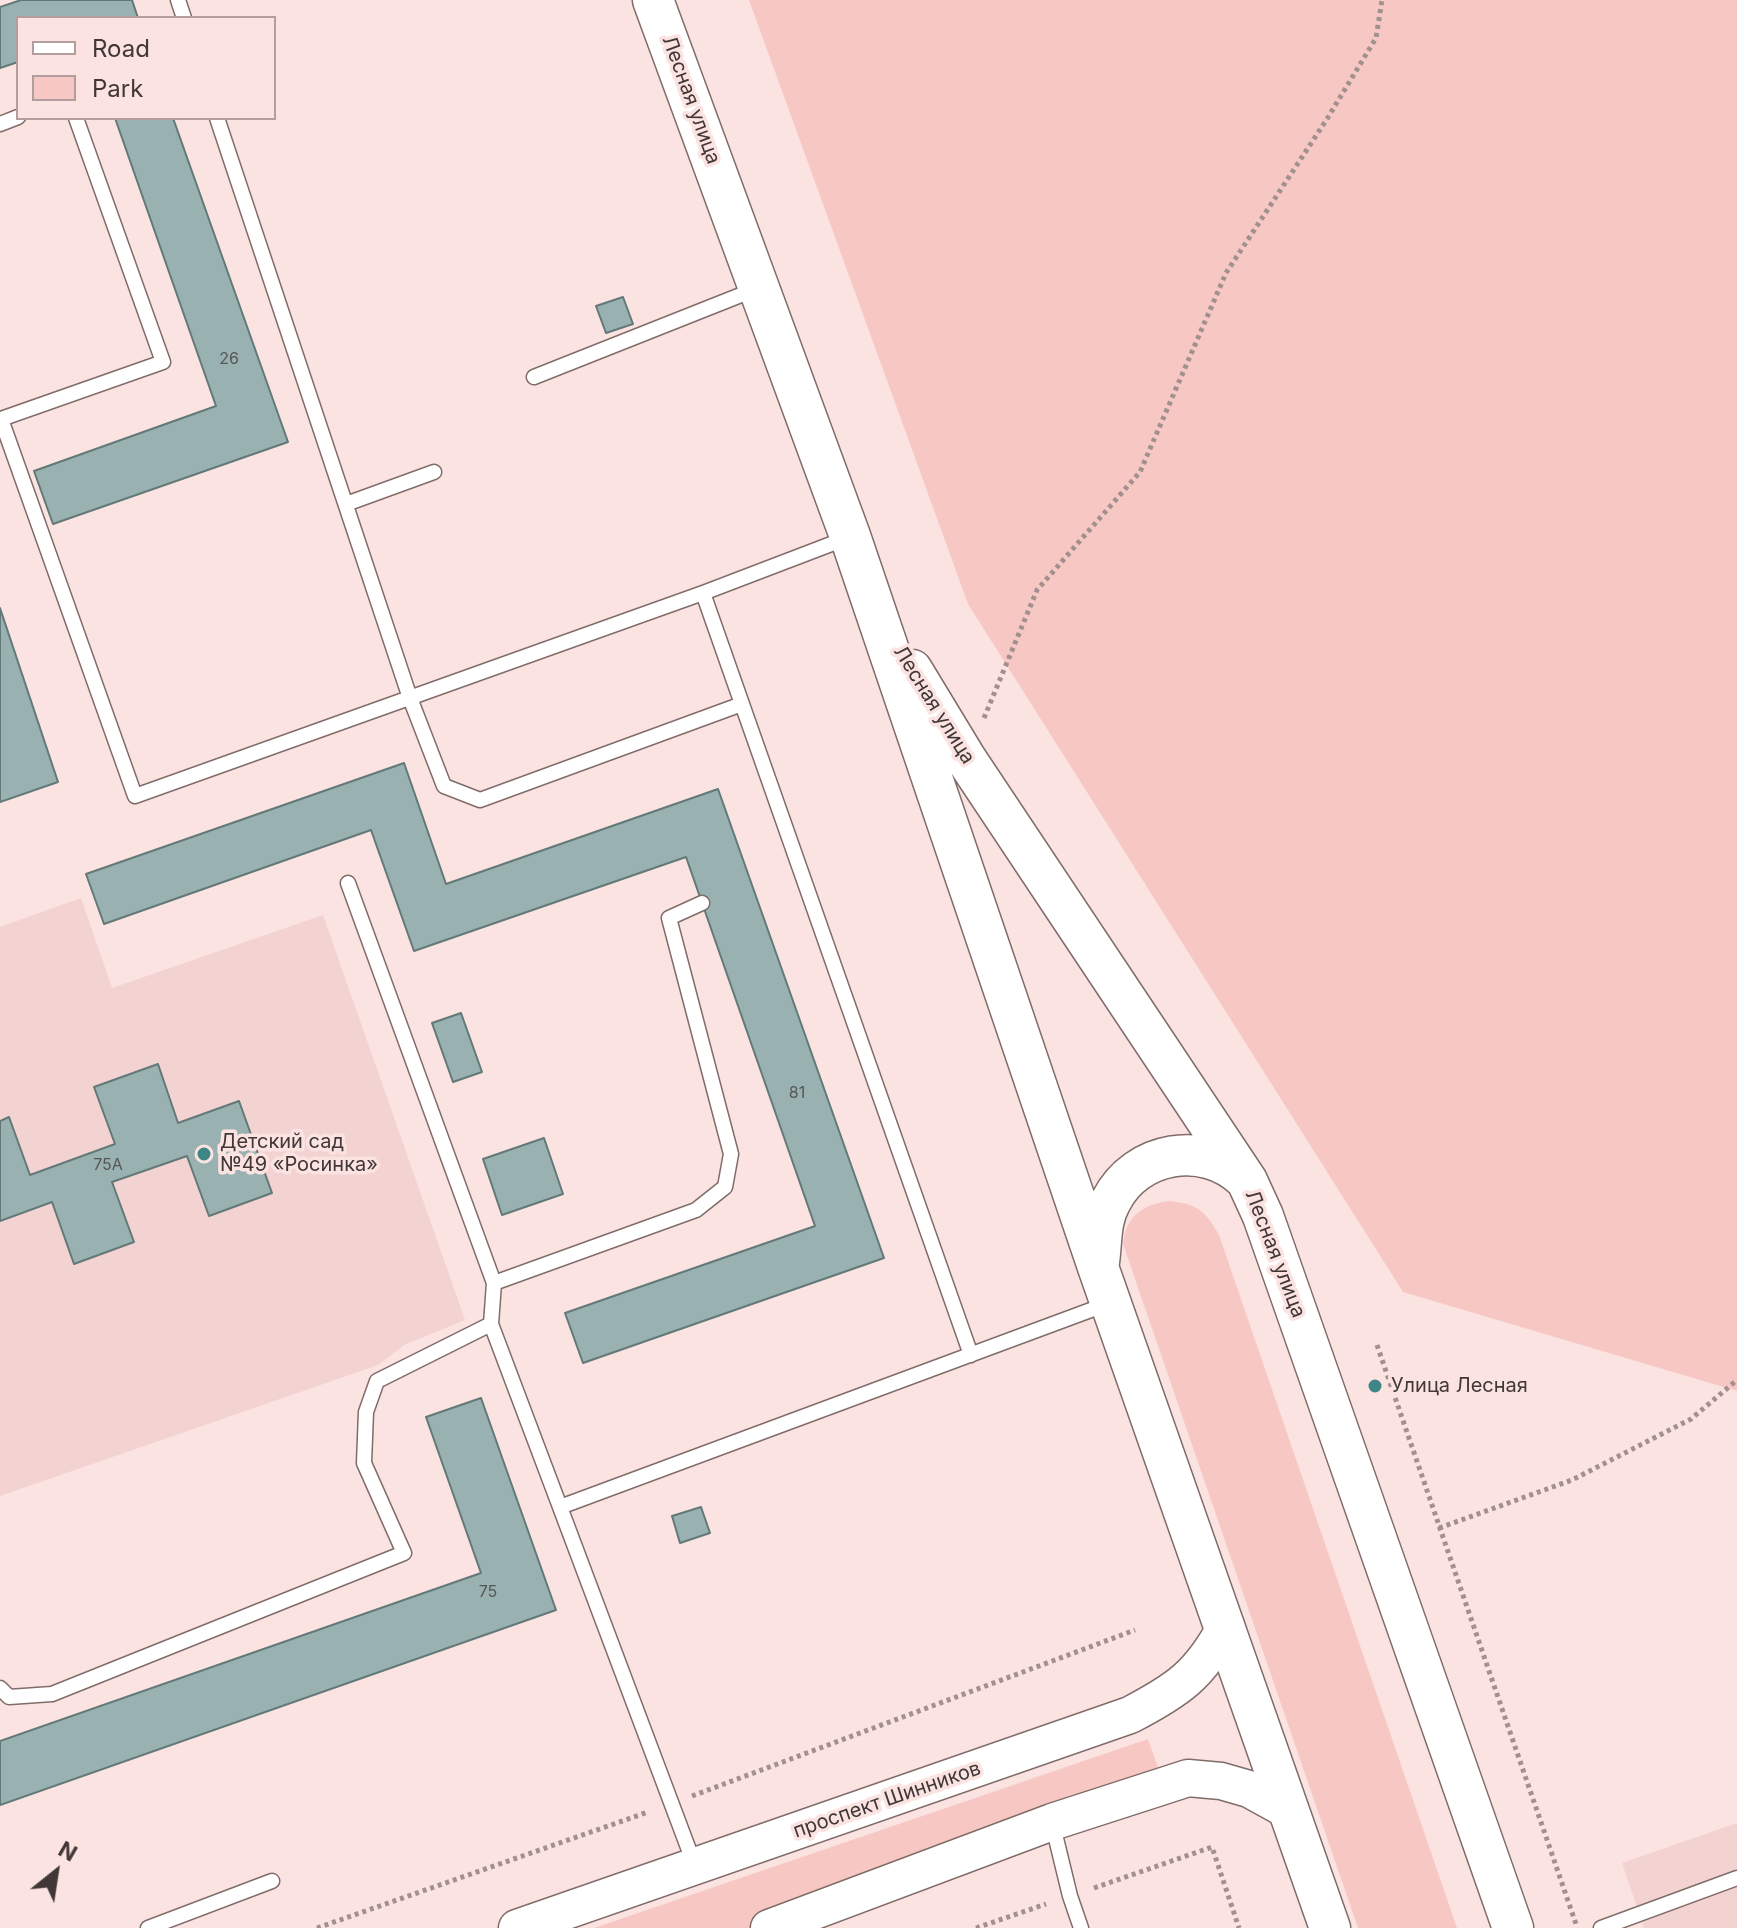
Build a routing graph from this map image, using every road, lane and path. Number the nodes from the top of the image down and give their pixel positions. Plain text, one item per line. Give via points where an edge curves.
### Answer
1 (653, 0) edge
2 (1382, 0) edge
3 (77, 120) edge
4 (218, 120) edge
5 (760, 287) junction
6 (534, 377) dead end
7 (1, 419) edge
8 (434, 472) dead end
9 (346, 504) junction
10 (850, 536) junction
11 (703, 593) junction
12 (873, 608) junction
13 (410, 698) junction
14 (742, 704) junction
15 (966, 759) junction
16 (348, 883) dead end
17 (702, 903) dead end
18 (1247, 1181) junction
19 (494, 1283) junction
20 (1104, 1285) junction
21 (491, 1324) junction
22 (1377, 1345) dead end
23 (971, 1355) junction
24 (1737, 1380) edge
25 (560, 1507) junction
26 (1439, 1528) junction
27 (1226, 1626) junction
28 (1135, 1630) dead end
29 (0, 1688) edge
30 (671, 1804) junction
31 (1289, 1811) junction
32 (1052, 1822) junction
33 (1212, 1847) dead end
34 (695, 1866) junction
35 (1737, 1878) edge
36 (272, 1881) dead end
37 (148, 1928) edge
38 (317, 1928) edge
39 (517, 1928) edge
40 (769, 1928) edge
41 (1081, 1928) edge
42 (1239, 1928) edge
43 (1330, 1928) edge
44 (1513, 1928) edge
45 (1577, 1928) edge
46 (1601, 1928) edge

1 - 5 main road, Лесная улица
2 - 15 path via 1376,38 1226,273 1140,472 1037,590
3 - 7 lane via 163,362
4 - 9 lane
5 - 6 lane
5 - 10 main road, Лесная улица
7 - 13 lane via 135,796
8 - 9 lane
9 - 13 lane
10 - 11 lane
10 - 12 main road, Лесная улица
11 - 13 lane
11 - 14 lane
12 - 15 main road, Лесная улица
12 - 20 main road, Лесная улица
13 - 14 lane via 444,786 480,800
14 - 23 lane
15 - 18 main road, Лесная улица
16 - 19 lane
17 - 19 lane via 669,918 731,1154 725,1187 696,1210
18 - 20 main road via 1226,1165 1194,1155 1162,1158 1132,1174 1104,1215
18 - 44 main road, Лесная улица
19 - 21 lane
20 - 23 lane
20 - 27 main road, Лесная улица
21 - 25 lane
21 - 29 lane via 377,1381 366,1412 364,1463 404,1553 52,1694 9,1697
22 - 26 path
23 - 25 lane
24 - 26 path via 1691,1419 1572,1480
25 - 30 lane
26 - 45 path
27 - 31 main road, Лесная улица
27 - 34 street, проспект Шинников via 1194,1675 1130,1715
28 - 30 path
30 - 34 lane
30 - 38 path
31 - 32 street via 1249,1789 1188,1778
31 - 43 main road, Лесная улица
32 - 40 street
32 - 41 lane
33 - 42 path
34 - 39 street, проспект Шинников
35 - 46 lane
36 - 37 lane

